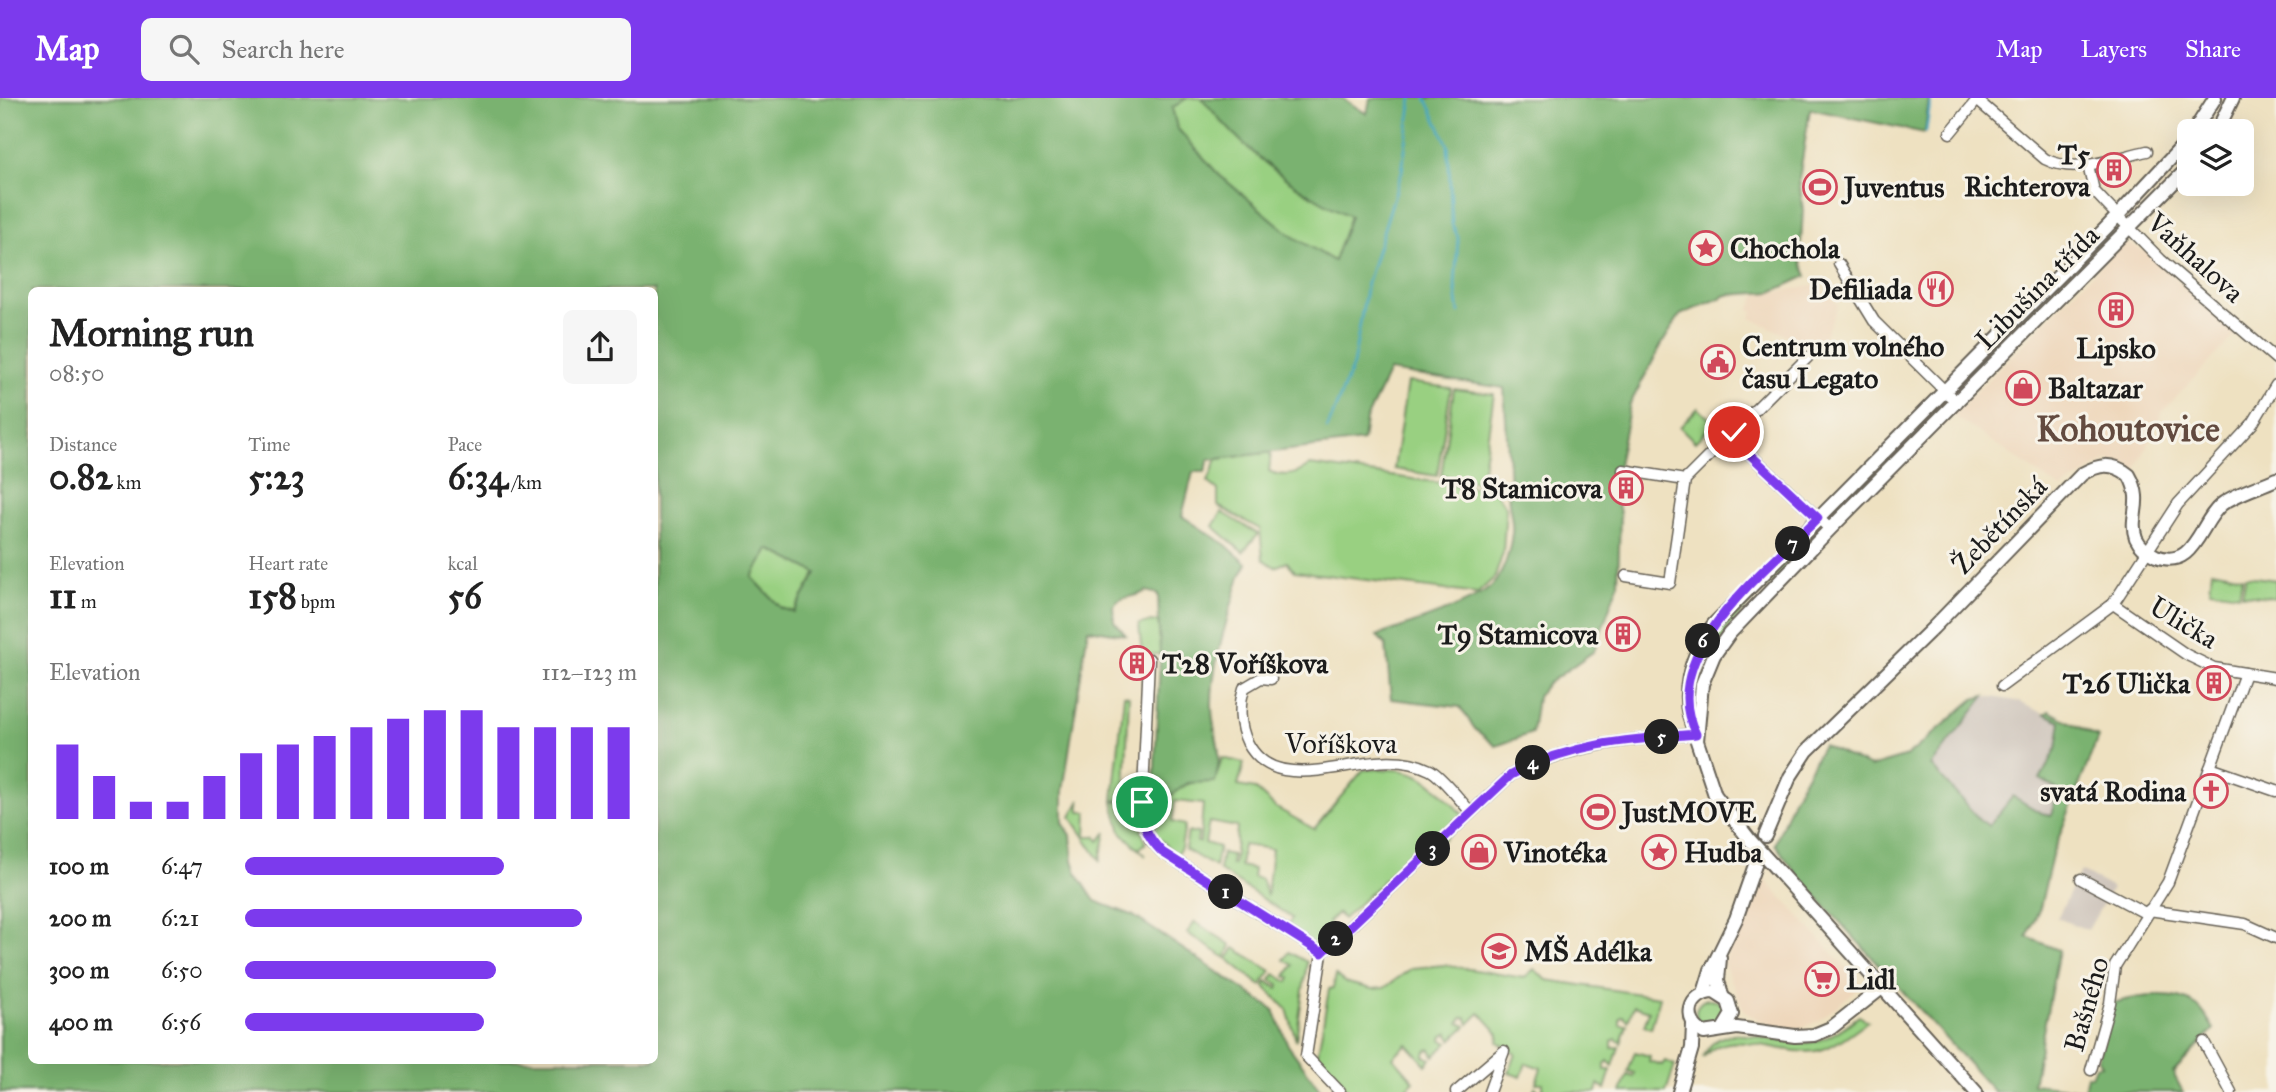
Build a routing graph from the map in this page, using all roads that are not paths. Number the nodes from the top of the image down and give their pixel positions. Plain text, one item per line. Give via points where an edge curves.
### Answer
1 (2215, 98) edge
2 (2233, 98) edge
3 (2202, 119) edge
4 (2223, 119) edge
5 (1950, 133) dead end
6 (2147, 151) dead end
7 (2177, 152) edge
8 (2088, 165) junction
9 (2177, 179) edge
10 (2118, 215) junction
11 (2130, 228) junction
12 (1839, 264) dead end
13 (1808, 357) dead end
14 (2276, 359) edge
15 (2276, 385) edge
16 (1944, 391) junction
17 (1957, 403) junction
18 (1730, 436) junction
19 (1623, 470) dead end
20 (2276, 479) edge
21 (1685, 480) junction
22 (1818, 518) junction
23 (1830, 529) junction
24 (2149, 553) junction
25 (1626, 576) dead end
26 (2113, 604) junction
27 (1149, 659) dead end
28 (2245, 673) junction
29 (2276, 678) edge
30 (1271, 679) dead end
31 (2002, 686) dead end
32 (1696, 734) junction
33 (2210, 768) junction
34 (2276, 791) edge
35 (1471, 813) junction
36 (1765, 835) dead end
37 (1755, 865) dead end
38 (2081, 879) dead end
39 (2148, 912) junction
40 (2276, 938) edge
41 (1322, 953) junction
42 (1721, 955) junction
43 (1882, 987) junction
44 (1704, 993) junction
45 (1722, 995) junction
46 (1731, 1010) junction
47 (1693, 1024) junction
48 (1723, 1030) junction
49 (1767, 1031) junction
50 (1708, 1034) junction
51 (2204, 1042) dead end
52 (1692, 1048) junction
53 (2091, 1070) dead end
54 (1340, 1092) edge
55 (1456, 1092) edge
56 (1489, 1092) edge
57 (1679, 1092) edge
58 (1976, 1092) edge
59 (2231, 1092) edge

1 - 3 street
2 - 4 street
5 - 8 street via 1977,100 2045,159 2056,165
6 - 8 street
7 - 10 street, Libušina třída
8 - 10 street, Vaňhalova via 2094,191
9 - 11 street, Libušina třída
10 - 11 street, Vaňhalova
10 - 16 street, Libušina třída
11 - 14 street, Vaňhalova
11 - 17 street, Libušina třída
12 - 16 street via 1874,321
13 - 18 street
15 - 24 street via 2253,422 2178,504
16 - 17 street
16 - 22 street, Libušina třída
17 - 23 street, Libušina třída
18 - 21 street
18 - 22 street
19 - 21 street
20 - 24 street via 2222,504 2187,553 2173,558
21 - 25 street via 1670,583
22 - 23 street
22 - 32 street, Libušina třída via 1706,635 1692,666 1685,706
23 - 32 street, Libušina třída via 1714,655 1702,684
24 - 26 street
24 - 36 street, Žebětínská via 2136,537 2138,500 2129,475 2110,465 2082,474 1807,751 1790,777
26 - 28 street, Ulička via 2186,655
26 - 31 street
27 - 41 street via 1142,814 1150,839 1162,852
28 - 29 street, Ulička
28 - 33 street, Bašného
30 - 35 street, Voříškova via 1261,678 1244,688 1240,729 1249,749 1270,765 1292,771 1388,762 1422,768 1431,771
32 - 35 street via 1571,749 1542,758 1511,775
32 - 43 street, bridge via 1715,795
33 - 34 street
33 - 39 street, Bašného via 2168,882
35 - 41 street
37 - 42 street
38 - 39 street
39 - 40 street via 2245,924
39 - 53 street, Bašného via 2116,966
41 - 54 street via 1306,1056
42 - 44 street via 1710,970
42 - 45 street via 1718,980
43 - 49 street via 1822,1032 1794,1036
43 - 58 street
44 - 45 street
44 - 47 street via 1691,1006
45 - 46 street
46 - 48 street
46 - 49 street
47 - 50 street
47 - 52 street
48 - 49 street
48 - 50 street
50 - 52 street
51 - 59 street
52 - 57 street
55 - 56 street via 1504,1051

